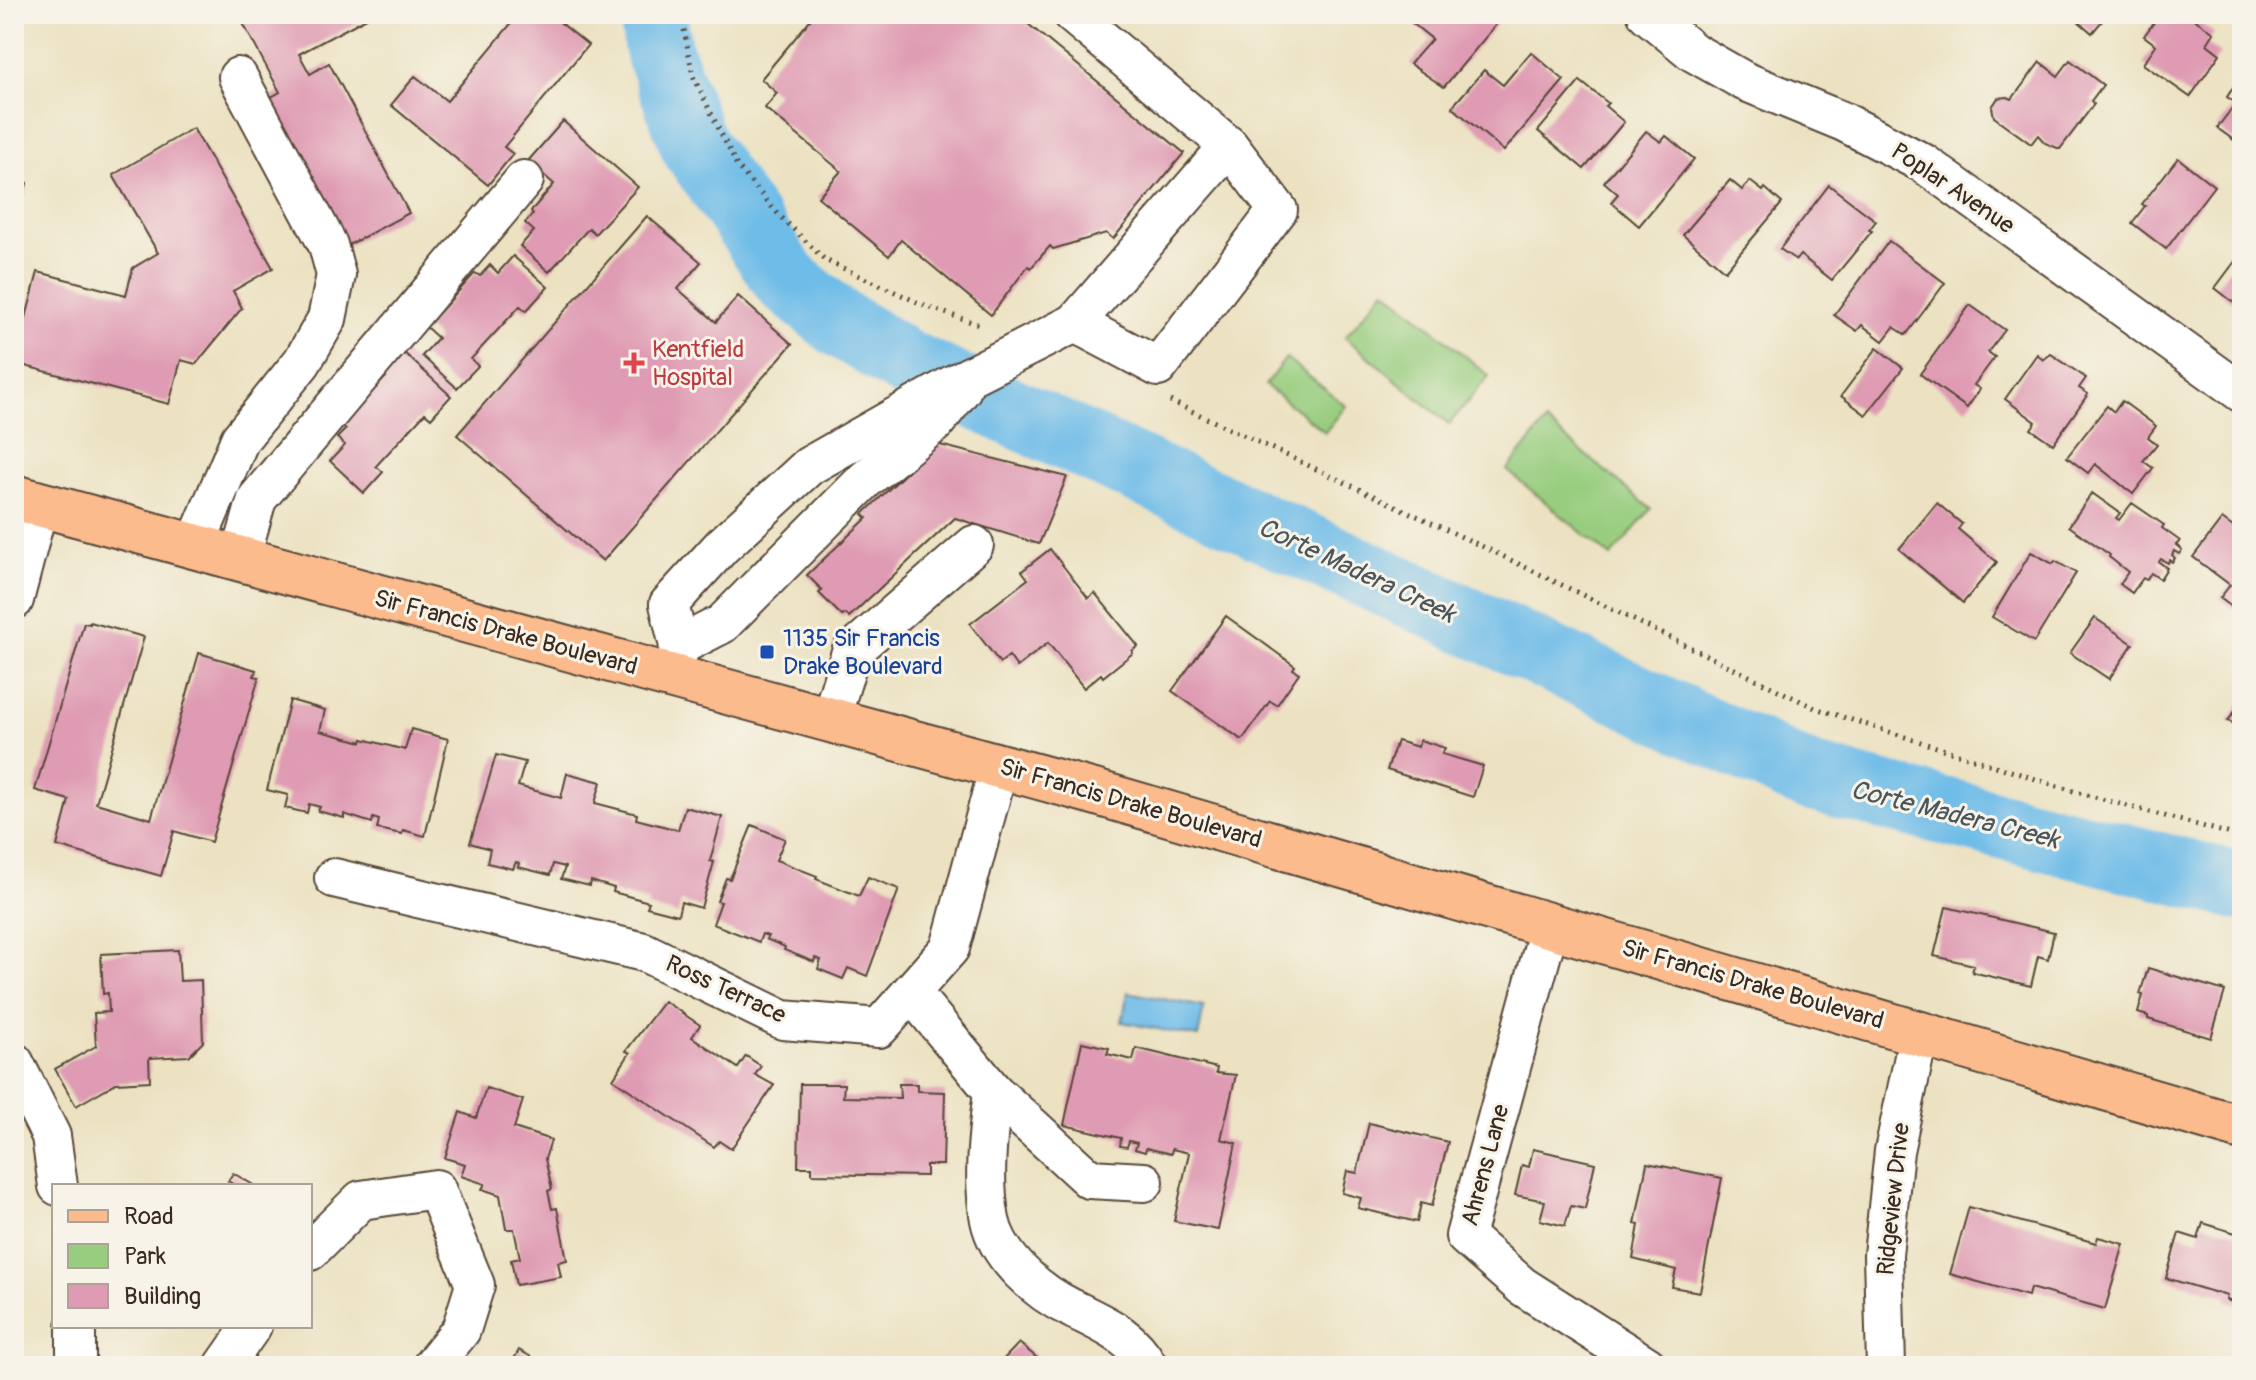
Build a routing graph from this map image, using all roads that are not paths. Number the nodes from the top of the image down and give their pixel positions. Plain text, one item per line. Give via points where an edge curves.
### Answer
1 (1072, 14) edge
2 (1647, 14) edge
3 (238, 77) dead end
4 (1229, 146) junction
5 (524, 180) dead end
6 (1075, 323) junction
7 (975, 372) junction
8 (2242, 393) edge
9 (27, 500) edge
10 (974, 545) dead end
11 (195, 546) junction
12 (240, 559) junction
13 (14, 600) edge
14 (676, 662) junction
15 (830, 721) junction
16 (999, 766) junction
17 (334, 878) dead end
18 (1550, 924) junction
19 (911, 992) junction
20 (1919, 1033) junction
21 (14, 1062) edge
22 (993, 1091) junction
23 (2242, 1128) edge
24 (1144, 1182) dead end
25 (58, 1184) edge
26 (312, 1249) edge
27 (76, 1328) edge
28 (251, 1328) edge
29 (76, 1366) edge
30 (224, 1366) edge
31 (432, 1366) edge
32 (1148, 1366) edge
33 (1647, 1366) edge
34 (1886, 1366) edge

1 - 4 street
2 - 8 street, Poplar Avenue via 1693,52 1744,81 1844,122 1923,163
3 - 11 street via 328,245 336,275 327,319 302,362 240,439
4 - 6 street
4 - 6 street via 1278,210 1158,367
5 - 12 street via 257,499
6 - 7 street
7 - 14 street via 935,423 866,479 722,624
7 - 14 street via 809,466 733,536 669,604
9 - 11 main road, Sir Francis Drake Boulevard
9 - 13 street
10 - 15 street via 851,652
11 - 12 main road, Sir Francis Drake Boulevard
12 - 14 main road, Sir Francis Drake Boulevard
14 - 15 main road, Sir Francis Drake Boulevard
15 - 16 main road, Sir Francis Drake Boulevard
16 - 18 main road, Sir Francis Drake Boulevard
16 - 19 street, Ross Terrace via 950,948
17 - 19 street, Ross Terrace via 644,952 783,1020 879,1028
18 - 20 main road, Sir Francis Drake Boulevard
18 - 33 street, Ahrens Lane via 1465,1236 1522,1286
19 - 22 street
20 - 23 main road, Sir Francis Drake Boulevard
20 - 34 street, Ridgeview Drive via 1894,1151 1883,1255
21 - 25 street via 51,1136
22 - 24 street via 1089,1179
22 - 32 street via 987,1139 990,1221 1003,1251 1030,1280 1068,1307 1125,1337
26 - 31 street via 361,1200 436,1189 475,1285 461,1330
27 - 29 street
28 - 30 street

